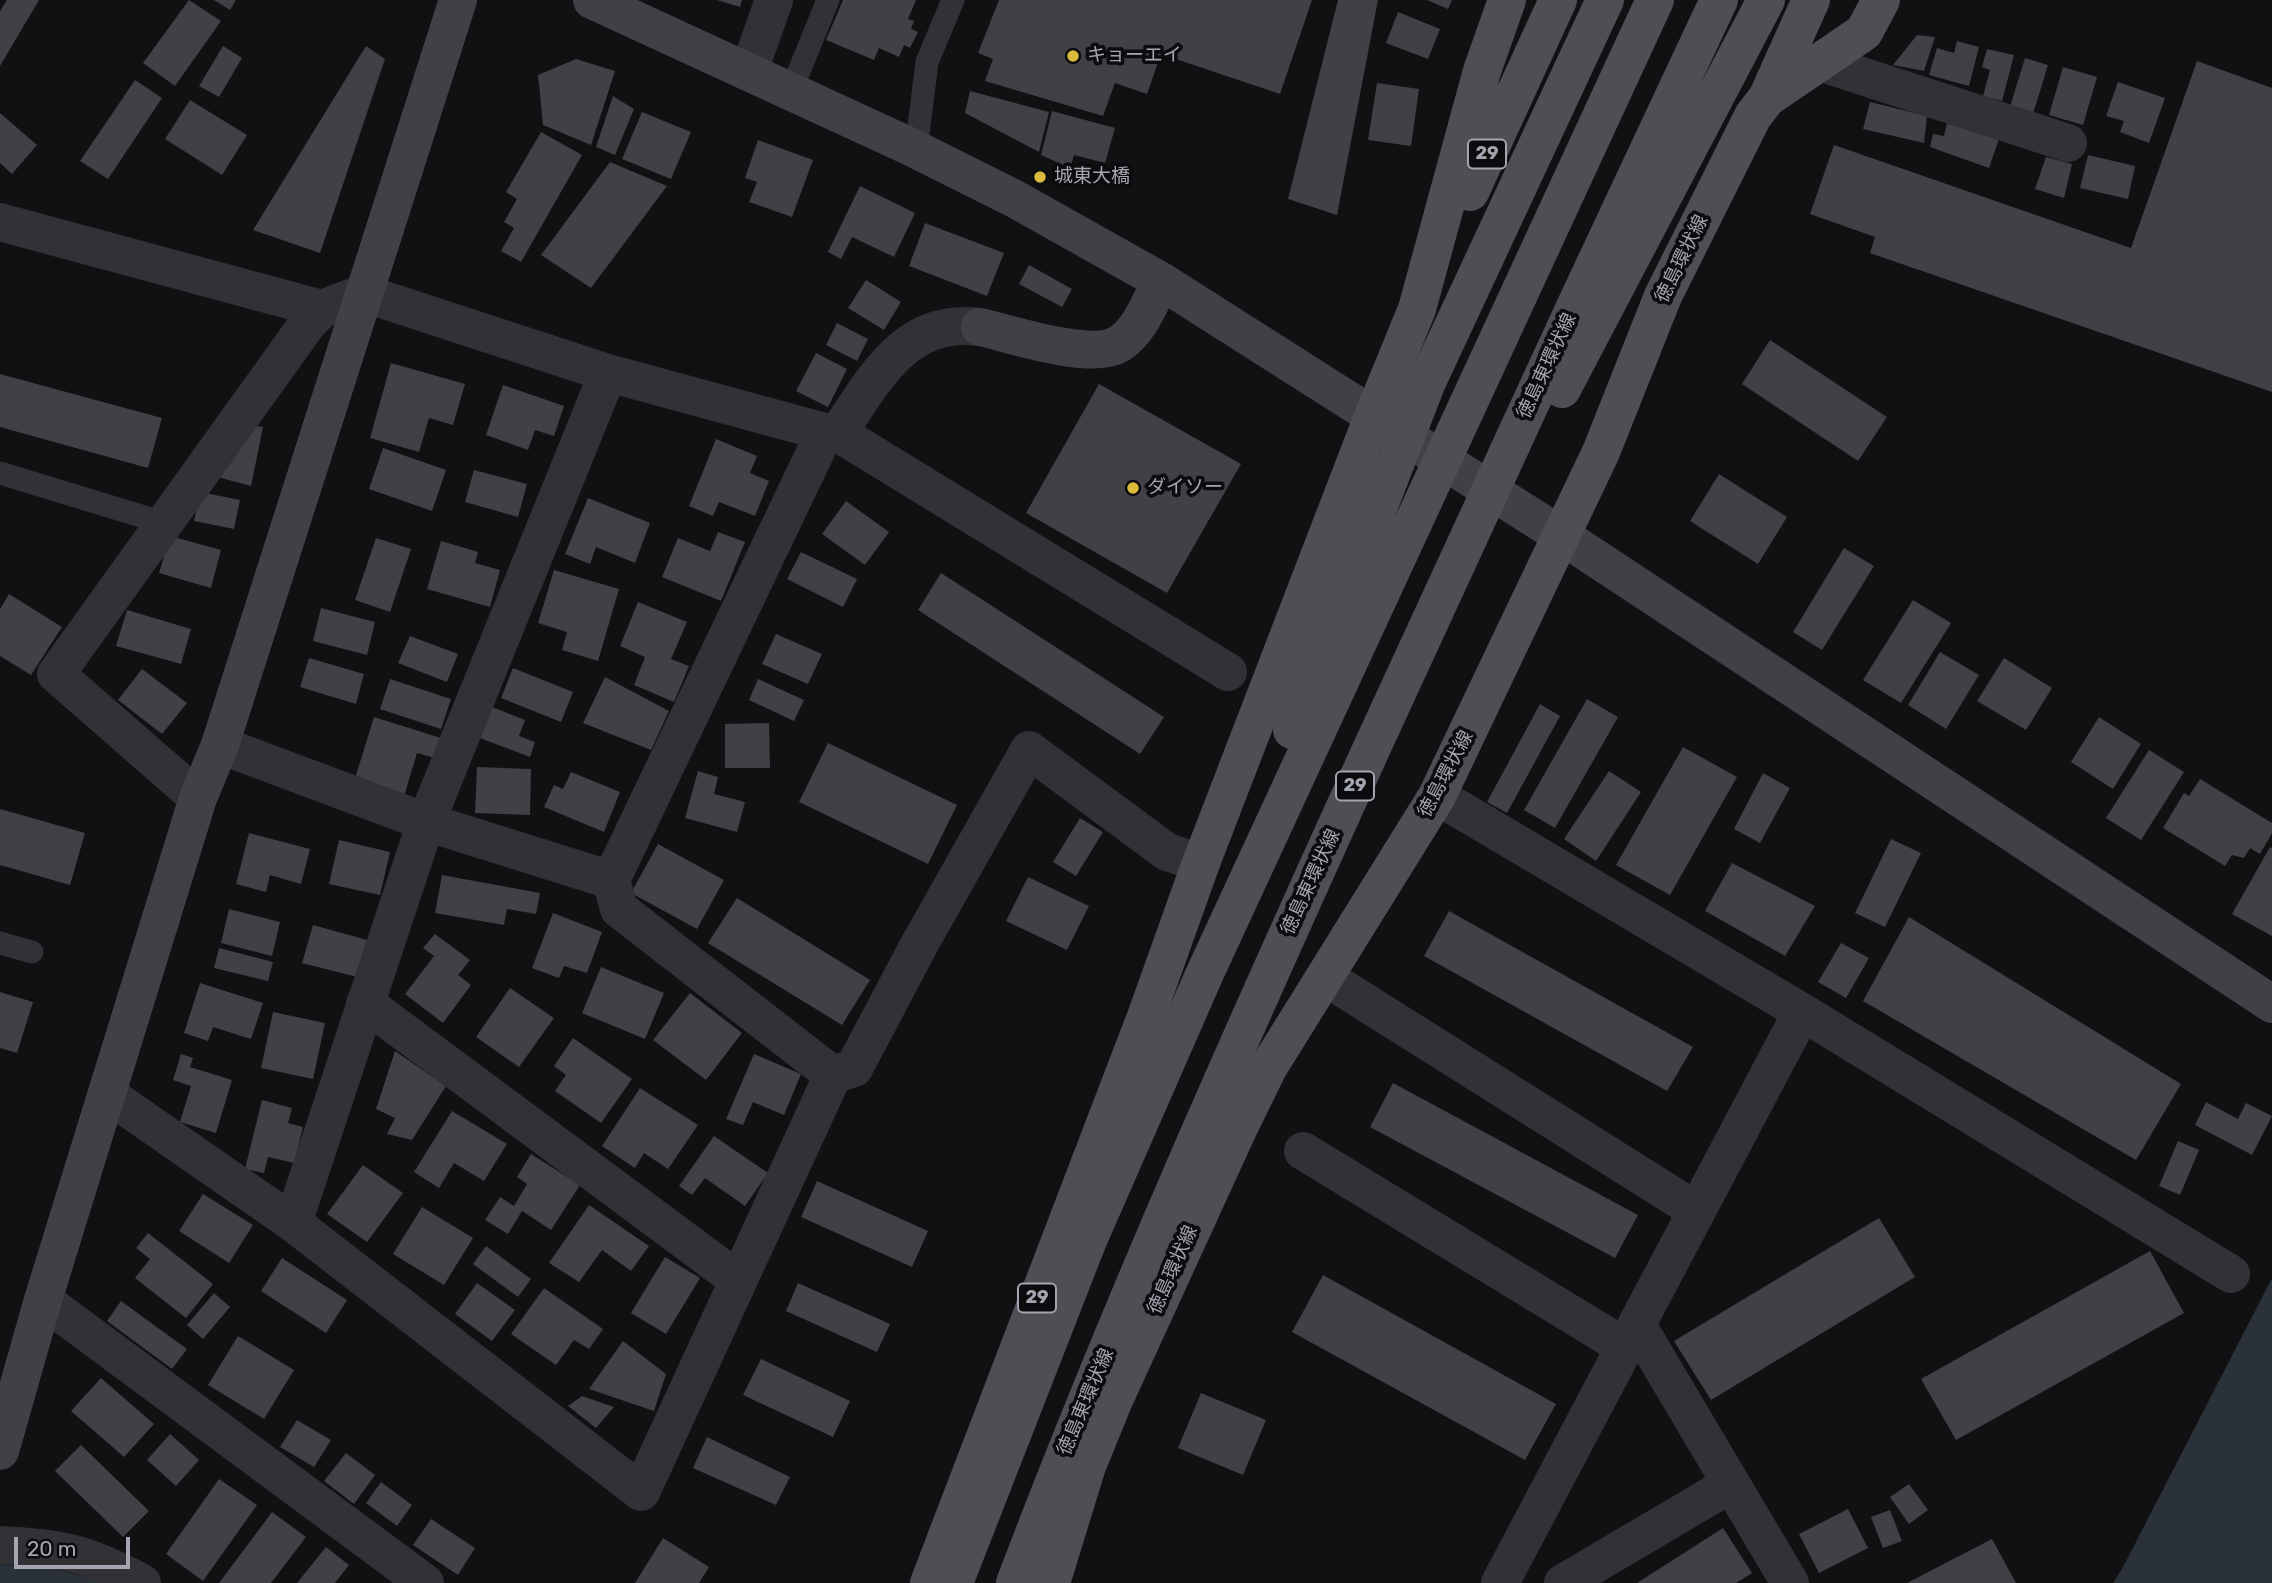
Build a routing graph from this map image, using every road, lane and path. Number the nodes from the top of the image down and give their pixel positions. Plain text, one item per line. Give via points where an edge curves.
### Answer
1 (458, 0) edge
2 (592, 0) edge
3 (774, 0) edge
4 (828, 0) edge
5 (953, 0) edge
6 (1507, 0) edge
7 (1558, 0) edge
8 (1605, 0) edge
9 (1655, 0) edge
10 (1719, 0) edge
11 (1766, 0) edge
12 (1811, 0) edge
13 (1881, 0) edge
14 (1822, 63) junction
15 (749, 71) junction
16 (791, 91) junction
17 (1767, 98) junction
18 (2068, 143) dead end
19 (916, 150) junction
20 (0, 222) edge
21 (1161, 281) junction
22 (363, 293) junction
23 (322, 309) junction
24 (1417, 309) junction
25 (608, 373) junction
26 (1374, 414) junction
27 (831, 433) junction
28 (0, 474) edge
29 (164, 523) junction
30 (1562, 536) junction
31 (1228, 672) dead end
32 (1394, 699) junction
33 (220, 745) junction
34 (1437, 796) junction
35 (198, 798) junction
36 (426, 822) junction
37 (1201, 863) junction
38 (611, 880) junction
39 (0, 943) edge
40 (32, 952) dead end
41 (1205, 973) junction
42 (1325, 977) junction
43 (365, 1003) junction
44 (2272, 1004) edge
45 (1802, 1012) junction
46 (833, 1075) junction
47 (107, 1094) junction
48 (1303, 1151) dead end
49 (1697, 1211) junction
50 (293, 1223) junction
51 (2231, 1274) dead end
52 (738, 1280) junction
53 (43, 1300) junction
54 (1631, 1336) junction
55 (0, 1451) edge
56 (1731, 1484) junction
57 (0, 1545) edge
58 (142, 1583) edge
59 (425, 1583) edge
60 (929, 1583) edge
61 (954, 1583) edge
62 (1015, 1583) edge
63 (1051, 1583) edge
64 (1500, 1583) edge
65 (1563, 1583) edge
66 (1790, 1583) edge

1 - 22 street
2 - 15 street
3 - 15 street
4 - 16 lane
5 - 19 lane via 927,62
6 - 24 main road, 29 via 1482,71
7 - 24 main road, 29
8 - 41 main road, bridge via 1406,432
9 - 41 main road, 29, bridge
10 - 32 main road, 徳島東環状線 / 29, bridge
11 - 32 main road, bridge via 1625,273
12 - 17 main road
13 - 14 main road, 徳島環状線 via 1864,32
14 - 17 main road, 徳島環状線
14 - 18 street
15 - 16 street
16 - 19 street
17 - 30 main road, 徳島環状線 via 1753,116 1663,296
19 - 21 street
20 - 23 street
21 - 26 street
21 - 27 street via 1135,328 1118,345 1096,351 980,327 955,324 930,330 902,348
22 - 23 street
22 - 25 street
22 - 33 street
23 - 29 street
24 - 26 main road, 29
25 - 27 street
25 - 36 street
26 - 30 street
26 - 37 main road, 29
27 - 31 street
27 - 38 street
28 - 29 lane
29 - 35 street via 56,674
30 - 34 main road, 徳島環状線
30 - 44 street
32 - 62 main road, 徳島東環状線 / 29, bridge via 1191,1148
33 - 35 street
33 - 36 street
34 - 42 main road, 徳島環状線
34 - 45 street
35 - 47 street
36 - 38 street
36 - 43 street
37 - 46 street via 1167,852 1030,750 855,1068
37 - 60 main road, 29
38 - 46 street via 619,909
39 - 40 lane
41 - 61 main road, 29, bridge via 1088,1240
42 - 49 street
42 - 63 main road, 徳島環状線 via 1268,1068 1238,1127 1113,1402 1087,1466
43 - 50 street
43 - 52 street
45 - 49 street
45 - 51 street
46 - 52 street
47 - 50 street
47 - 53 street
48 - 54 street
49 - 54 street
50 - 52 street via 641,1492
53 - 55 street
53 - 59 street
54 - 56 street
54 - 64 street
56 - 65 street
56 - 66 street
57 - 58 street via 57,1548 101,1561

